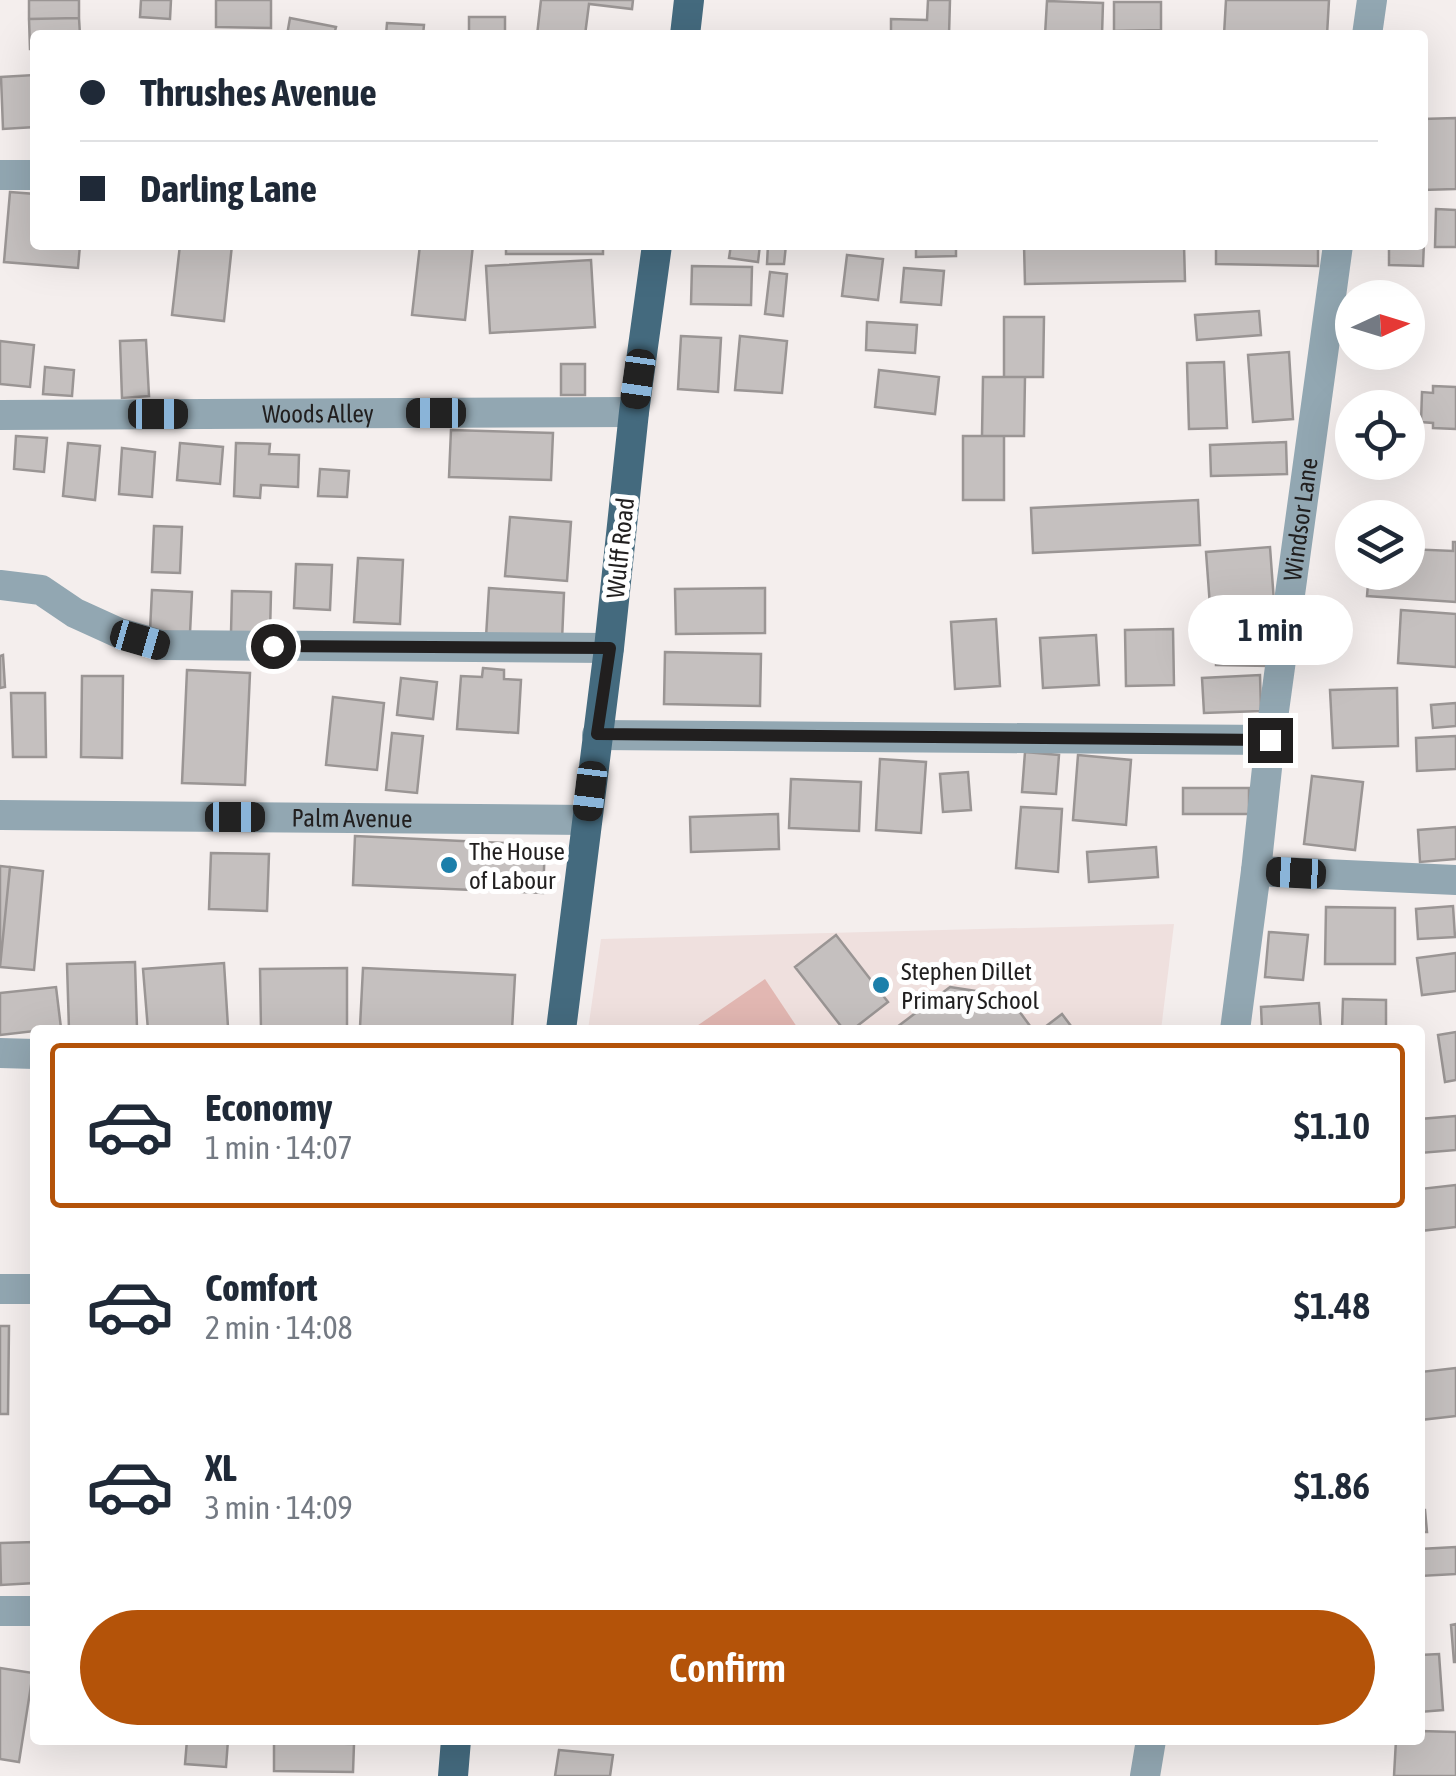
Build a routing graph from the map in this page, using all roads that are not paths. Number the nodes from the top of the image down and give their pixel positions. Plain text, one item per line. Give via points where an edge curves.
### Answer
1 (689, 0) edge
2 (1372, 0) edge
3 (686, 30) edge
4 (1368, 30) edge
5 (30, 174) edge
6 (0, 175) edge
7 (656, 250) edge
8 (1337, 250) edge
9 (634, 412) junction
10 (0, 415) edge
11 (0, 585) edge
12 (610, 648) junction
13 (597, 734) junction
14 (1270, 740) junction
15 (0, 815) edge
16 (587, 820) junction
17 (1256, 871) junction
18 (1456, 880) edge
19 (562, 1025) edge
20 (1236, 1025) edge
21 (0, 1054) edge
22 (30, 1054) edge
23 (0, 1288) edge
24 (30, 1288) edge
25 (0, 1611) edge
26 (30, 1611) edge
27 (455, 1745) edge
28 (1149, 1745) edge
29 (452, 1776) edge
30 (1145, 1776) edge

1 - 3 main road
2 - 4 street
5 - 6 street
7 - 9 main road, Wulff Road
8 - 14 street, Windsor Lane
9 - 10 street, Woods Alley
9 - 12 main road, Wulff Road
11 - 12 street via 41,590 119,634 161,646
12 - 13 main road, Wulff Road
13 - 14 street
13 - 16 main road, Wulff Road
14 - 17 street, Windsor Lane
15 - 16 street, Palm Avenue
16 - 19 main road, Wulff Road
17 - 18 street
17 - 20 street, Windsor Lane
21 - 22 street
23 - 24 street
25 - 26 street
27 - 29 main road
28 - 30 street

